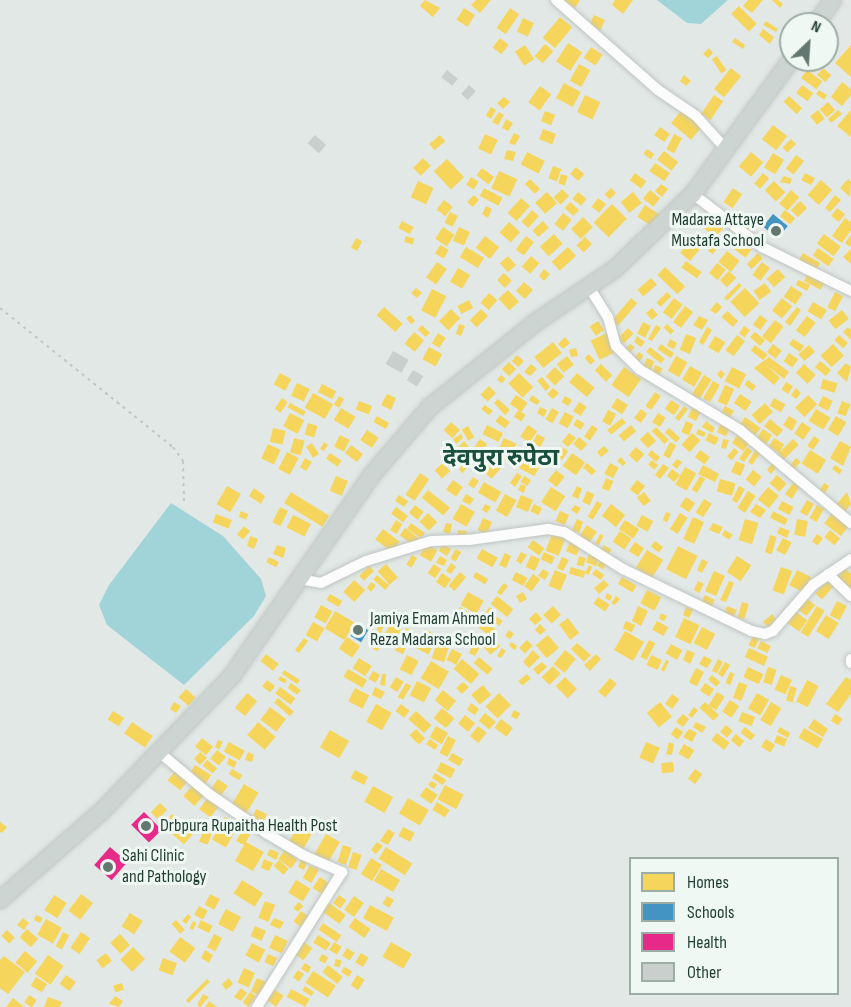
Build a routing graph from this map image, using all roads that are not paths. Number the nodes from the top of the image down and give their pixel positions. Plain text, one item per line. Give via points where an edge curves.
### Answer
1 (556, 0) edge
2 (782, 72) edge
3 (726, 149) junction
4 (693, 194) junction
5 (588, 287) junction
6 (851, 291) edge
7 (851, 523) edge
8 (851, 559) edge
9 (828, 574) junction
10 (299, 579) junction
11 (851, 596) edge
12 (159, 752) junction
13 (0, 900) edge
14 (257, 1007) edge

1 - 3 street via 658,90 696,116
2 - 3 main road
3 - 4 main road
4 - 5 main road via 616,268
4 - 6 street via 762,247
5 - 7 street via 608,317 616,346 639,369 740,430
5 - 10 main road via 536,322 430,407 371,476
8 - 9 street
9 - 10 street via 773,631 765,634 751,631 623,569 564,532 548,529 469,540 431,540 366,561 321,583
9 - 11 street
10 - 12 main road via 231,677
12 - 13 main road via 102,811
12 - 14 street via 209,794 266,833 342,872

